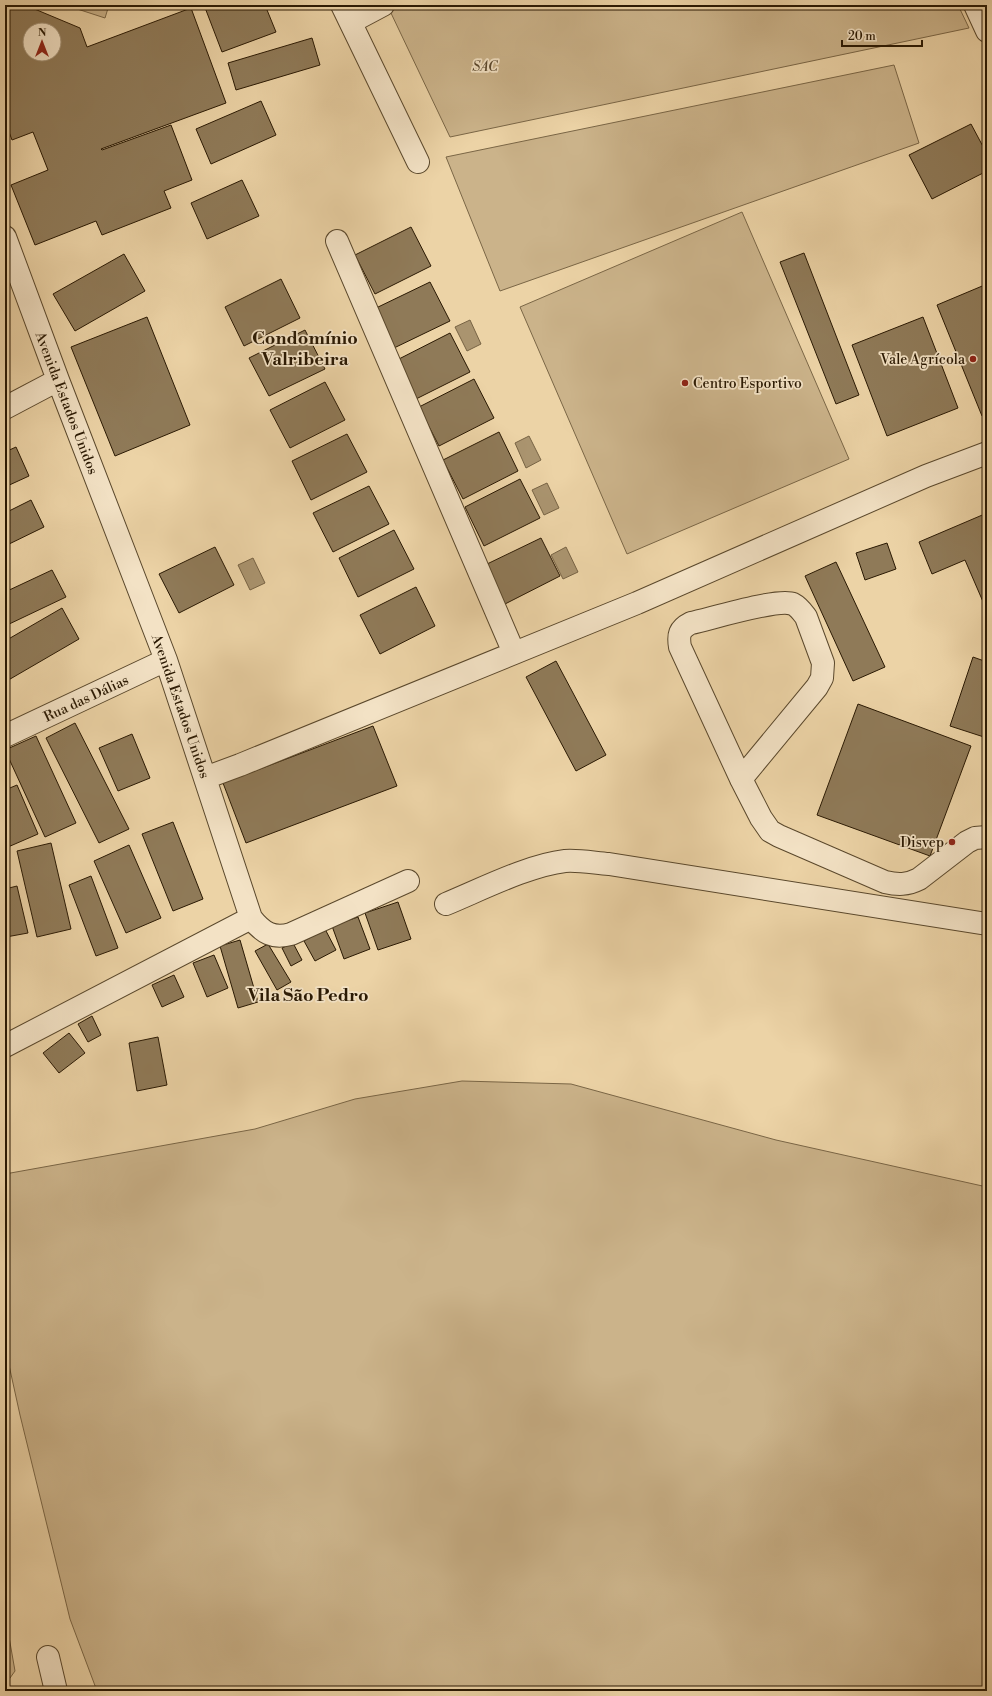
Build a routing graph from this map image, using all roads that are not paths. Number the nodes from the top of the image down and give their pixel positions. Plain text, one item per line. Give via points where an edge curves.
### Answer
1 (383, 5) edge
2 (975, 5) edge
3 (347, 14) edge
4 (987, 31) edge
5 (418, 162) dead end
6 (5, 237) edge
7 (337, 241) dead end
8 (58, 380) junction
9 (5, 408) edge
10 (987, 454) edge
11 (514, 653) junction
12 (166, 660) junction
13 (5, 736) edge
14 (205, 778) junction
15 (741, 779) junction
16 (987, 837) edge
17 (408, 881) dead end
18 (446, 904) dead end
19 (251, 918) junction
20 (987, 924) edge
21 (5, 1046) edge
22 (48, 1657) dead end
23 (56, 1691) edge

1 - 3 street
2 - 4 street
3 - 5 street
6 - 8 street, Avenida Estados Unidos
7 - 11 street
8 - 9 street
8 - 12 street, Avenida Estados Unidos
10 - 11 street via 926,476 637,603
11 - 14 street
12 - 13 street, Rua das Dálias
12 - 14 street, Avenida Estados Unidos
14 - 19 street, Avenida Estados Unidos
15 - 15 street via 680,647 680,631 691,623 761,607 794,604 806,617 823,663 822,678
15 - 16 street via 770,831 894,885 919,879 967,842
17 - 19 street via 286,936 268,934
18 - 20 street via 526,871 566,861 609,864
19 - 21 street
22 - 23 street

